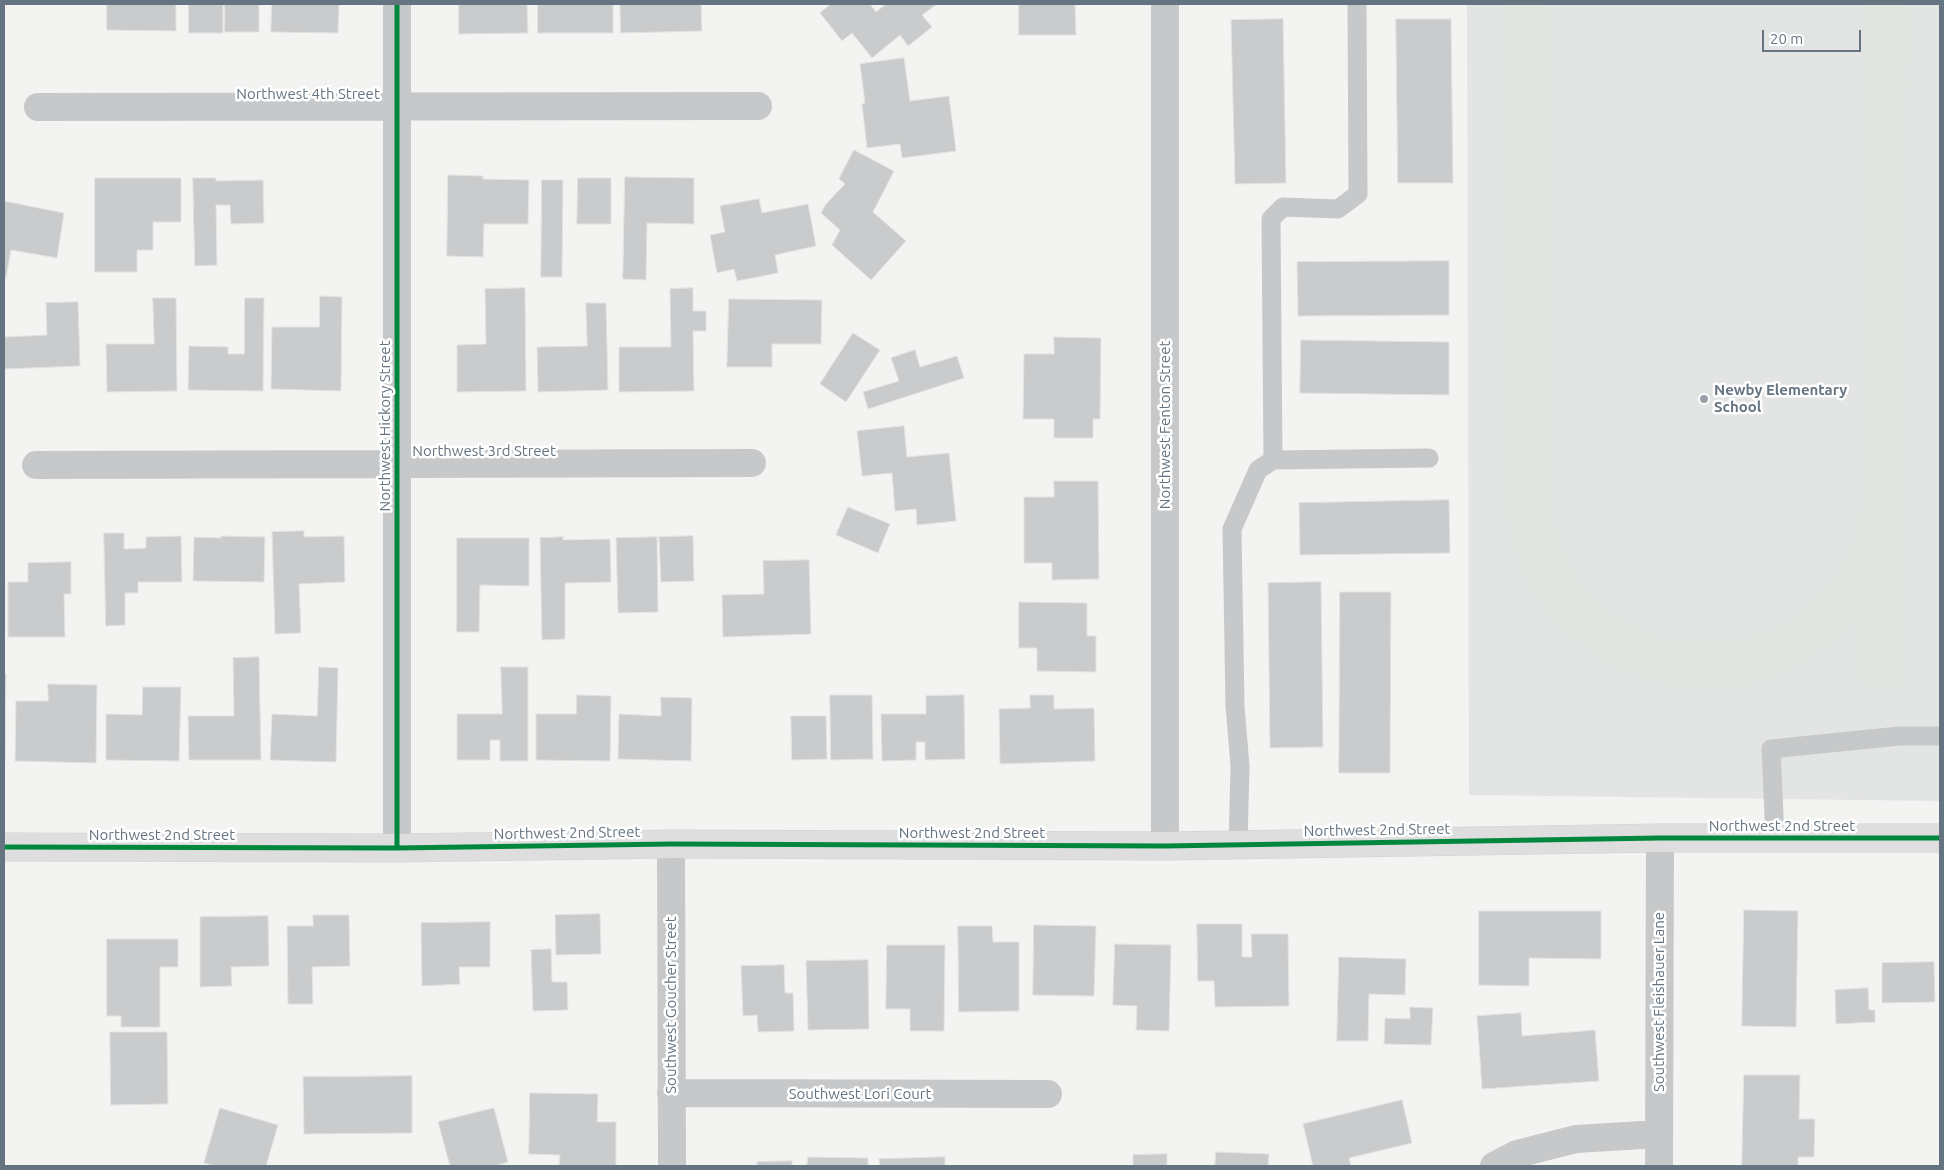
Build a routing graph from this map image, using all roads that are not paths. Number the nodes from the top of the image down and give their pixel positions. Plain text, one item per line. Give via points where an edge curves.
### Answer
1 (396, 4) edge
2 (1165, 4) edge
3 (1357, 4) edge
4 (397, 106) junction
5 (758, 106) dead end
6 (38, 107) dead end
7 (1429, 458) dead end
8 (1273, 460) junction
9 (752, 463) dead end
10 (397, 464) junction
11 (36, 465) dead end
12 (1940, 736) edge
13 (1660, 838) junction
14 (1775, 838) junction
15 (1940, 838) edge
16 (671, 844) junction
17 (1238, 845) junction
18 (1165, 846) junction
19 (4, 847) edge
20 (398, 848) junction
21 (672, 1093) junction
22 (1048, 1094) dead end
23 (1659, 1134) junction
24 (672, 1166) edge
25 (1494, 1166) edge
26 (1659, 1166) edge

1 - 4 street, Northwest Hickory Street
2 - 18 street, Northwest Fenton Street
3 - 8 lane via 1358,194 1338,209 1283,207 1271,220
4 - 5 street, Northwest 4th Street
4 - 6 street, Northwest 4th Street
4 - 10 street, Northwest Hickory Street
7 - 8 lane
8 - 17 lane via 1258,470 1232,529 1235,706 1240,766
9 - 10 street, Northwest 3rd Street
10 - 11 street, Northwest 3rd Street
10 - 20 street, Northwest Hickory Street
12 - 14 lane via 1899,736 1771,749
13 - 14 main road, Northwest 2nd Street
13 - 17 main road, Northwest 2nd Street
13 - 23 street, Southwest Fleishauer Lane
14 - 15 main road, Northwest 2nd Street
16 - 18 main road, Northwest 2nd Street
16 - 20 main road, Northwest 2nd Street
16 - 21 street, Southwest Goucher Street
17 - 18 main road, Northwest 2nd Street
19 - 20 main road, Northwest 2nd Street
21 - 22 street, Southwest Lori Court
21 - 24 street, Southwest Goucher Street
23 - 25 street via 1576,1139 1517,1154
23 - 26 street, Southwest Fleishauer Lane

